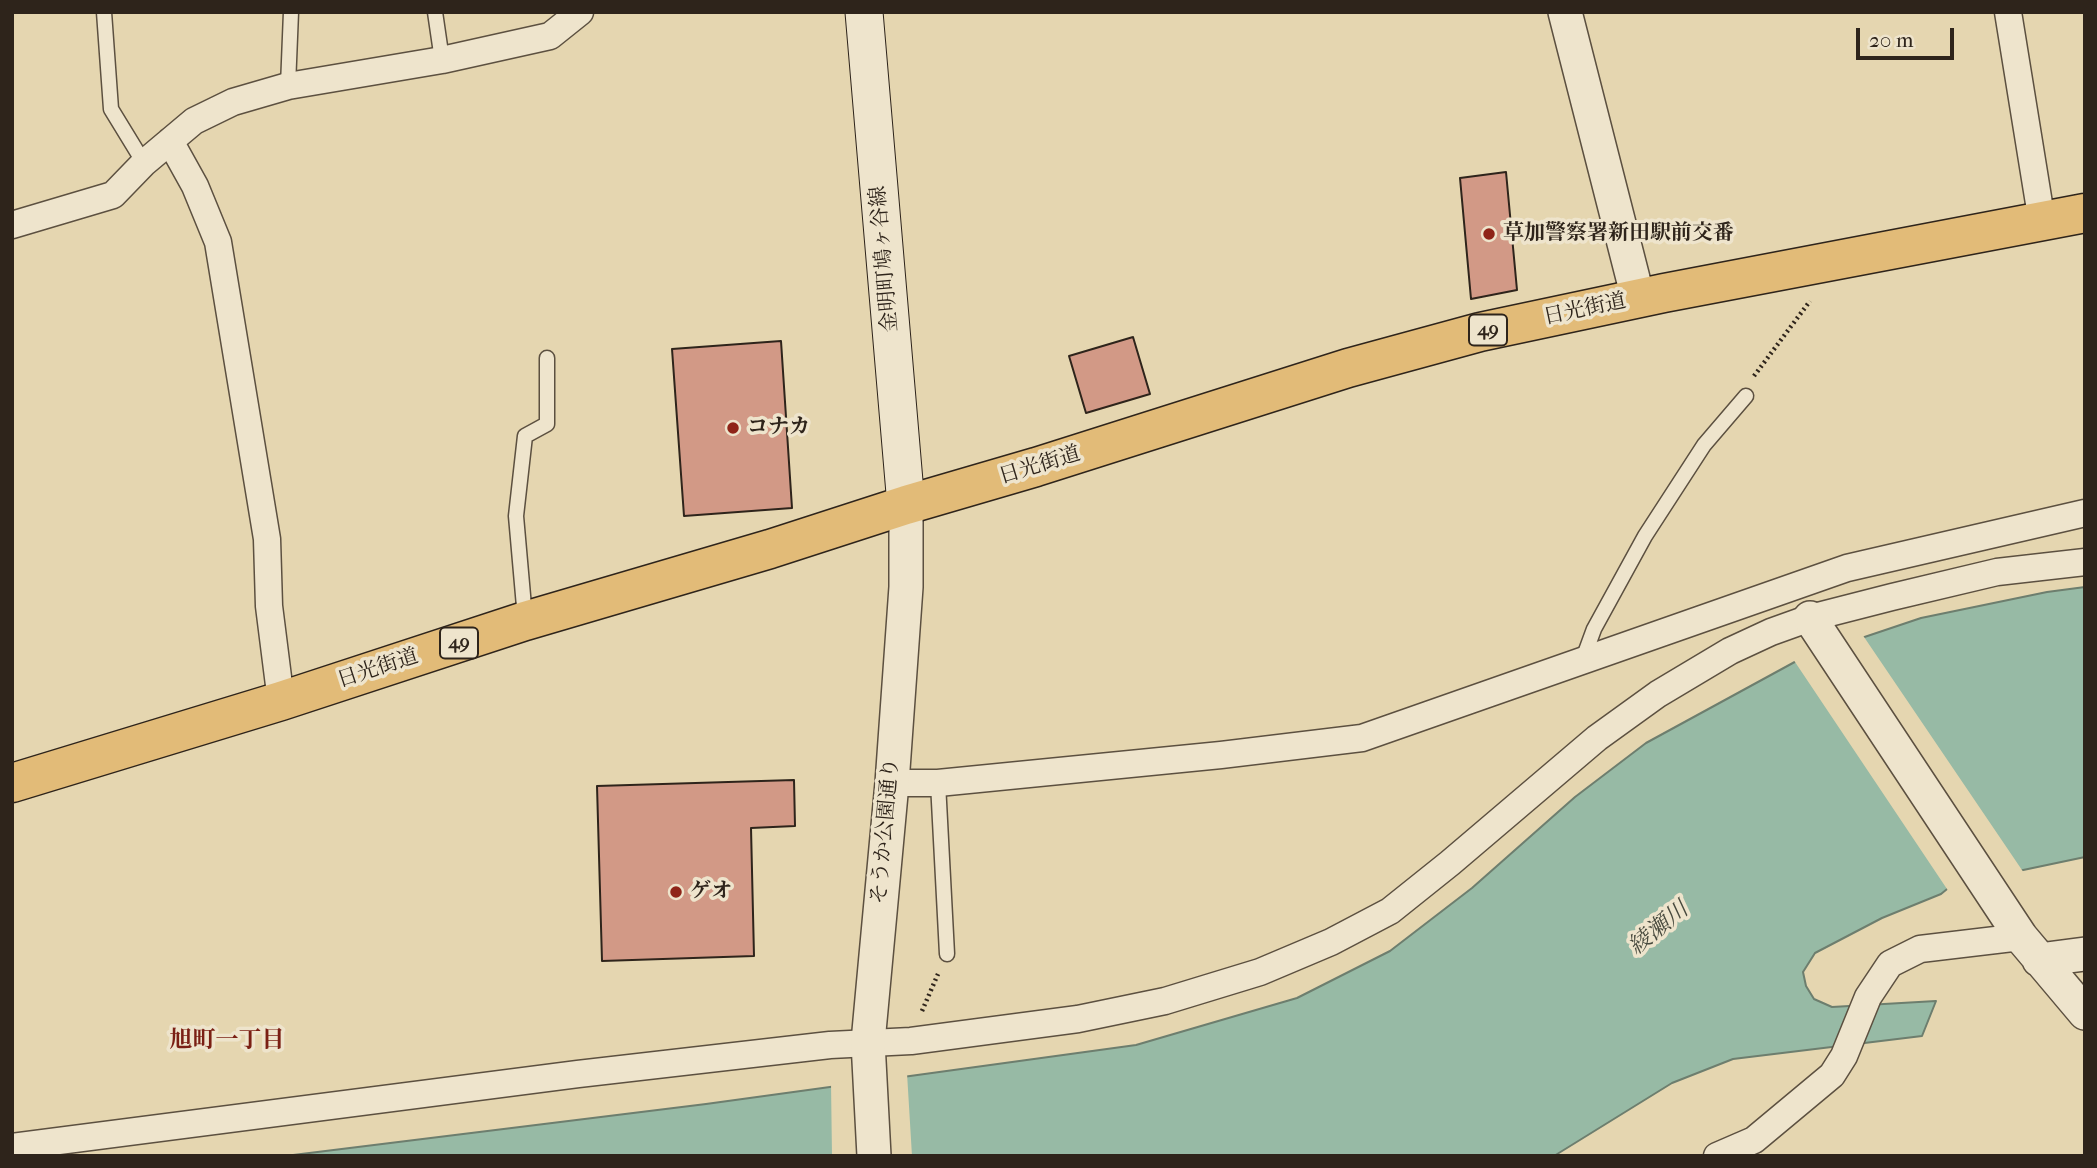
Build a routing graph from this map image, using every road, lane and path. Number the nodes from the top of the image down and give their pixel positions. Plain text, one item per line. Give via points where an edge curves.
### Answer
1 (104, 12) edge
2 (291, 12) edge
3 (435, 12) edge
4 (580, 12) edge
5 (864, 12) edge
6 (1565, 12) edge
7 (2008, 12) edge
8 (442, 60) junction
9 (288, 86) junction
10 (170, 141) junction
11 (144, 163) junction
12 (2085, 213) edge
13 (2042, 222) junction
14 (12, 225) edge
15 (1842, 259) junction
16 (1638, 298) junction
17 (547, 358) dead end
18 (1746, 396) joint
19 (906, 505) junction
20 (2085, 513) edge
21 (2085, 562) edge
22 (525, 621) junction
23 (1818, 630) junction
24 (1583, 659) junction
25 (281, 701) junction
26 (12, 783) edge
27 (892, 783) junction
28 (938, 783) junction
29 (2023, 939) junction
30 (947, 954) joint
31 (2085, 954) edge
32 (924, 1009) dead end
33 (2085, 1013) edge
34 (868, 1057) junction
35 (12, 1147) edge
36 (874, 1156) edge
37 (1717, 1156) edge

1 - 11 lane via 111,109
2 - 9 lane
3 - 8 lane
4 - 8 street via 550,36
5 - 19 main road, 金明町鳩ヶ谷線
6 - 16 street
7 - 13 street
8 - 9 street
9 - 10 street via 233,102 194,121
10 - 11 street
10 - 25 street via 218,242 267,539 269,606
11 - 14 street via 113,195
12 - 13 main road, 日光街道 / 49
13 - 15 main road, 日光街道 / 49
15 - 16 main road, 日光街道 / 49
15 - 18 path via 1745,388
16 - 19 main road, 日光街道 / 49 via 1480,332 1348,368
17 - 22 lane via 547,424 524,436 516,516
18 - 24 lane via 1704,445 1645,536 1594,629
19 - 22 main road, 日光街道 / 49
19 - 27 street, そうか公園通り via 906,587
20 - 24 street via 1847,568
21 - 23 street via 1997,572
22 - 25 main road, 日光街道 / 49
23 - 29 street
23 - 34 street via 1771,632 1658,694 1597,738 1390,911 1331,942 1259,972 1165,1001 1078,1019 911,1041
24 - 28 street via 1362,738
25 - 26 main road, 日光街道 / 49
27 - 28 street
27 - 34 street, そうか公園通り
28 - 30 lane
29 - 31 street
29 - 33 street
29 - 37 street via 1920,949 1890,964 1867,997 1832,1075 1754,1140
30 - 32 path
34 - 35 street via 578,1074
34 - 36 street, そうか公園通り

